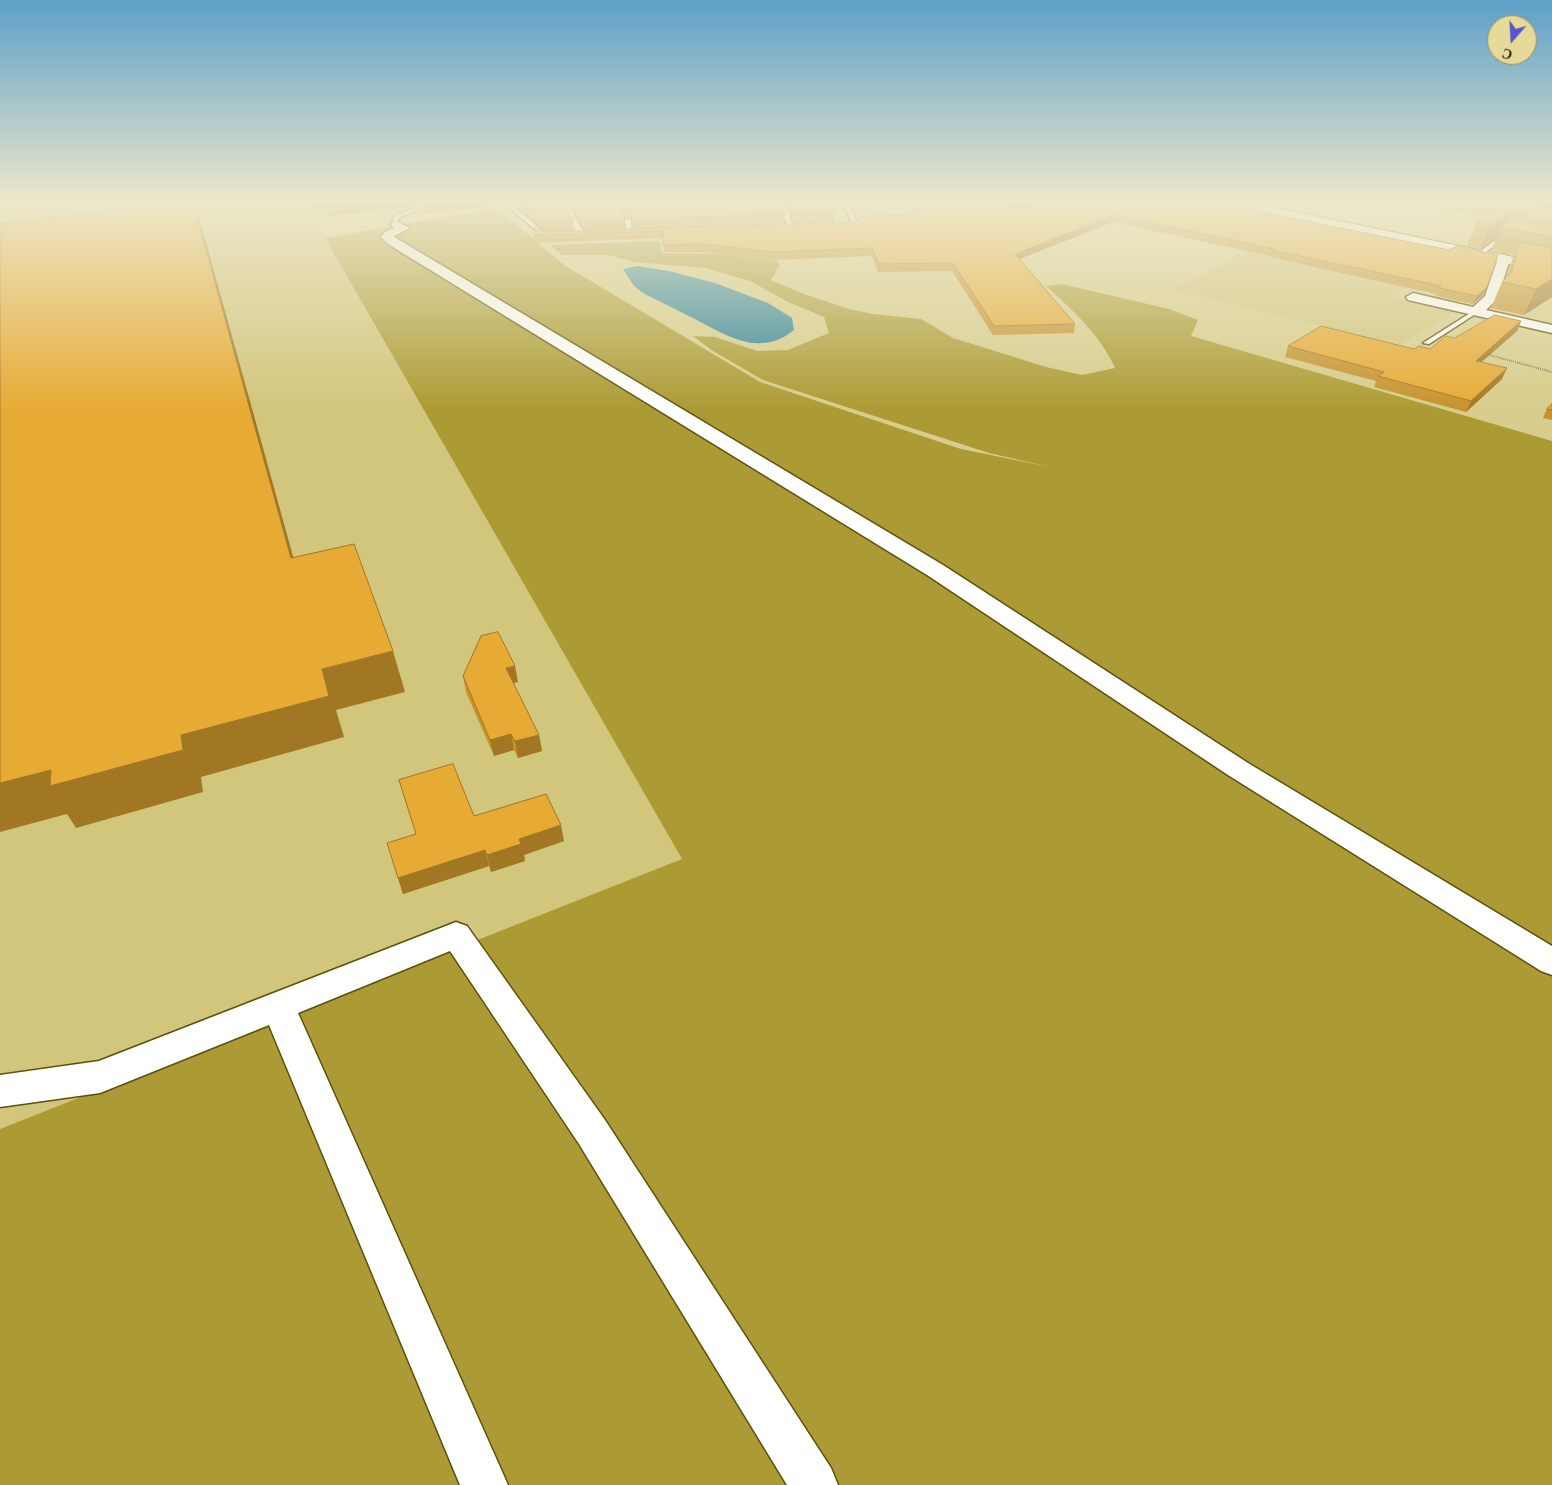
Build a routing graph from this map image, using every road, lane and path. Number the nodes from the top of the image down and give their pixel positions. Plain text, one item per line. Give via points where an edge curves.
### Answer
1 (442, 271) edge
2 (1500, 271) edge
3 (1413, 297) edge
4 (1477, 311) junction
5 (1552, 329) edge
6 (1429, 342) joint
7 (1552, 372) edge
8 (1552, 962) edge
9 (278, 1006) junction
10 (0, 1091) edge
11 (484, 1485) edge
12 (814, 1485) edge

1 - 8 street via 935,570 1238,769
2 - 4 street via 1491,298
3 - 4 street
4 - 5 street
4 - 6 lane
6 - 7 path
9 - 10 street via 100,1077
9 - 11 street
9 - 12 street via 456,935 592,1132

